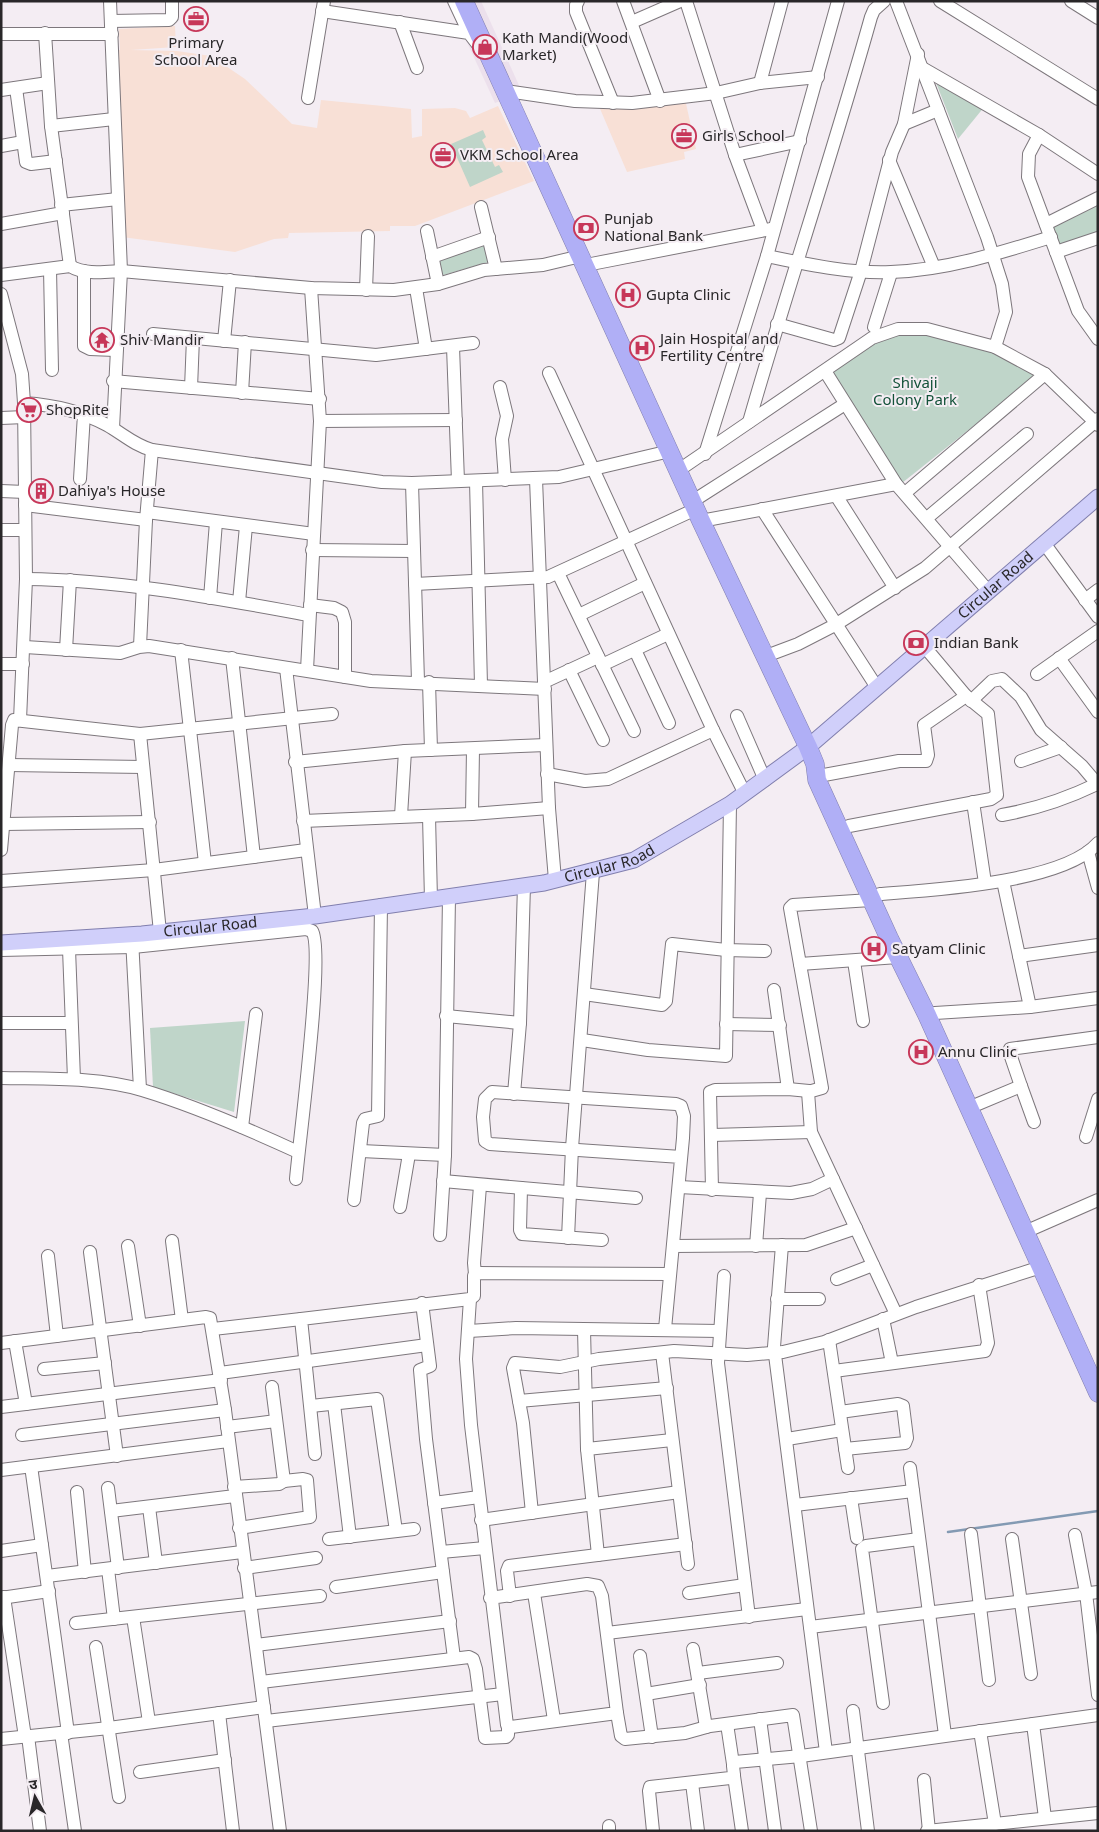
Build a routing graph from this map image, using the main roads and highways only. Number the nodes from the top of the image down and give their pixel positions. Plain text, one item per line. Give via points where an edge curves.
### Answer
1 (464, 1) edge
2 (1098, 497) edge
3 (808, 747) junction
4 (819, 770) junction
5 (876, 897) junction
6 (1, 943) edge
7 (931, 1014) junction
8 (1098, 1365) edge
9 (1096, 1386) edge

1 - 3 highway
2 - 3 main road, Circular Road
3 - 4 highway
3 - 6 main road, Circular Road via 730,804 644,856 593,872 431,900 160,932 132,941
4 - 5 highway via 849,826
4 - 5 highway via 817,780
5 - 7 highway
5 - 7 highway via 898,957
7 - 8 highway via 978,1104
7 - 9 highway

